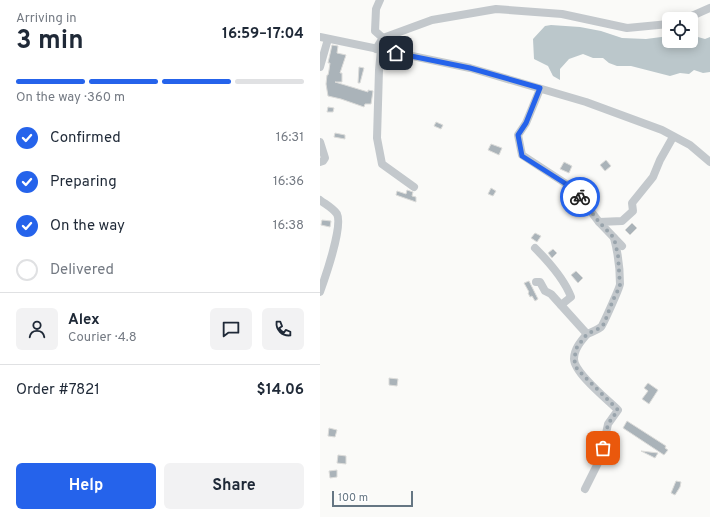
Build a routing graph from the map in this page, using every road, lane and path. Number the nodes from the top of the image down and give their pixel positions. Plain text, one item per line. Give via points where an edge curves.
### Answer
1 (380, 0) edge
2 (710, 8) edge
3 (698, 13) edge
4 (662, 25) edge
5 (324, 38) edge
6 (383, 38) junction
7 (379, 49) junction
8 (320, 67) edge
9 (540, 88) junction
10 (673, 137) junction
11 (320, 142) edge
12 (320, 162) edge
13 (710, 162) edge
14 (414, 187) dead end
15 (320, 200) edge
16 (599, 222) junction
17 (614, 238) junction
18 (622, 246) dead end
19 (535, 248) dead end
20 (536, 282) dead end
21 (320, 292) edge
22 (561, 304) junction
23 (587, 334) junction
24 (584, 489) dead end

1 - 6 street via 376,9 375,31
2 - 3 street
4 - 6 street via 627,28 562,14 496,8 432,20
5 - 7 street
5 - 8 street
6 - 7 street
7 - 9 street via 470,68
7 - 14 street via 377,138 382,164
9 - 10 street via 586,102 662,130
9 - 16 street via 526,123 518,135 522,156 574,189
10 - 13 street via 690,146
10 - 16 street via 653,177 632,203 633,212 622,221
11 - 12 street via 325,158
15 - 21 street via 338,219 335,242
16 - 17 street
17 - 18 street
17 - 23 street via 620,286 604,324
19 - 22 street via 568,290 571,297
20 - 22 street via 540,282 545,291
22 - 23 street
23 - 24 street via 577,347 574,359 577,369 618,410 608,424 601,457

